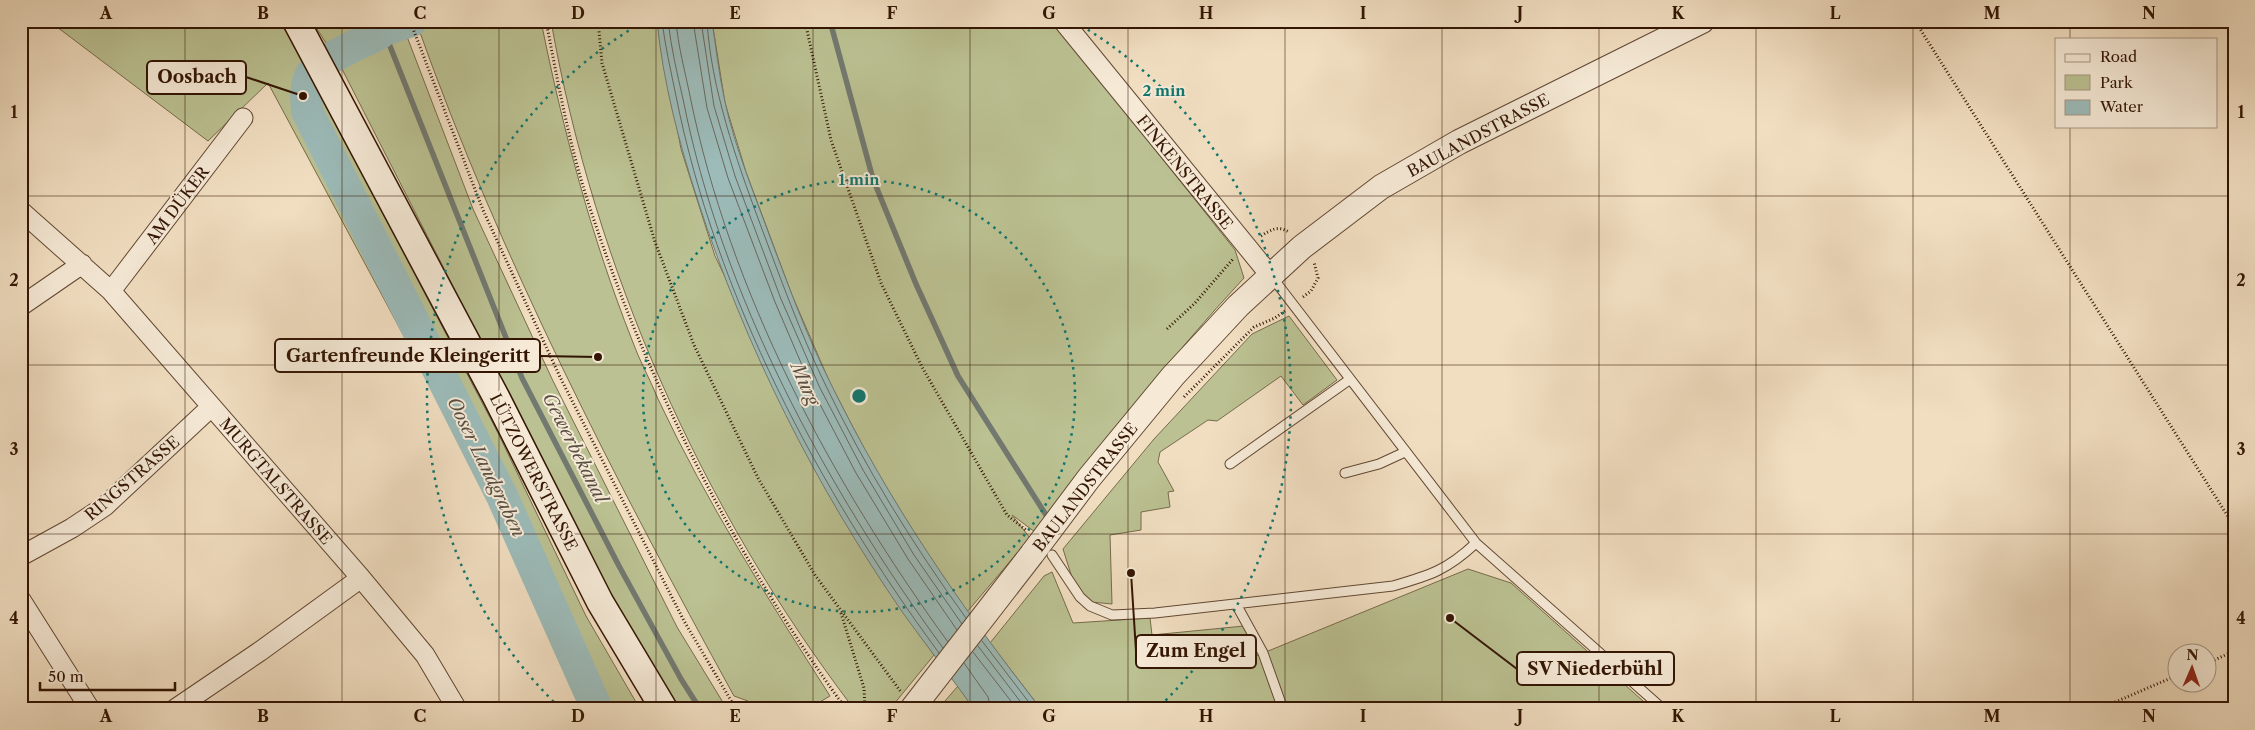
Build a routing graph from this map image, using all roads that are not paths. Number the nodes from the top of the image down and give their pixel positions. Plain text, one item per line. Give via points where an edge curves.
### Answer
1 (296, 21) edge
2 (1063, 21) edge
3 (1702, 21) edge
4 (243, 118) dead end
5 (21, 211) edge
6 (82, 264) junction
7 (1270, 275) junction
8 (111, 292) junction
9 (21, 306) edge
10 (1350, 380) junction
11 (211, 407) junction
12 (1405, 452) junction
13 (1230, 464) dead end
14 (1345, 473) dead end
15 (1476, 543) junction
16 (1042, 550) junction
17 (21, 556) edge
18 (361, 578) junction
19 (21, 600) edge
20 (1236, 604) junction
21 (907, 701) edge
22 (90, 709) edge
23 (176, 709) edge
24 (457, 709) edge
25 (664, 709) edge
26 (1283, 709) edge
27 (1664, 709) edge

1 - 25 main road, LÜTZOWERSTRASSE via 496,395 600,602
2 - 7 street, FINKENSTRASSE
3 - 7 street, BAULANDSTRASSE via 1459,142 1381,187
4 - 8 street, AM DÜKER
5 - 6 street, MURGTALSTRASSE
6 - 8 street, MURGTALSTRASSE
6 - 9 street
7 - 10 lane
7 - 16 street, BAULANDSTRASSE via 1173,376 1089,478
8 - 11 street, MURGTALSTRASSE
10 - 12 lane
10 - 13 lane
11 - 17 street, RINGSTRASSE via 105,506
11 - 18 street, MURGTALSTRASSE
12 - 14 lane via 1379,464
12 - 15 lane
15 - 20 lane via 1454,564 1393,586
15 - 27 lane
16 - 20 lane via 1080,597 1090,606 1112,615
16 - 21 street, BAULANDSTRASSE, bridge
18 - 23 street
18 - 24 street, MURGTALSTRASSE via 424,655
19 - 22 street
20 - 26 lane via 1264,653

